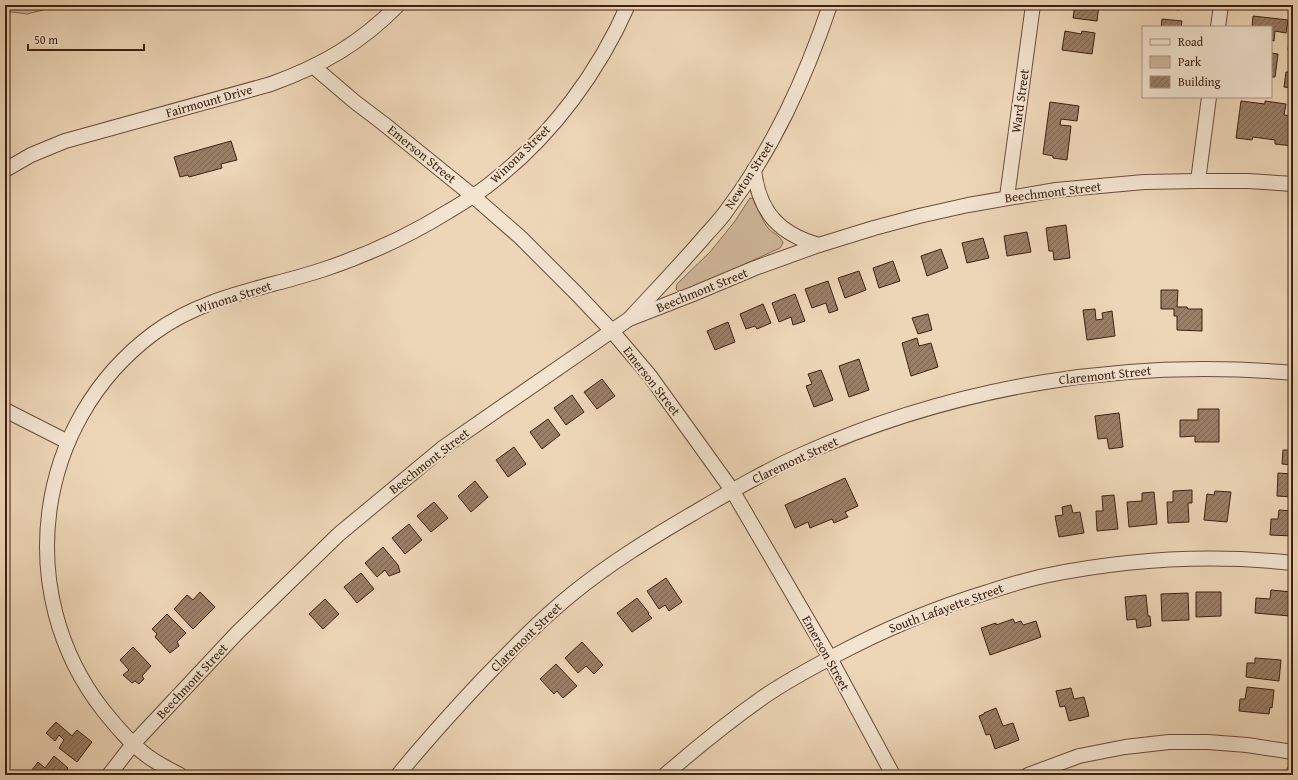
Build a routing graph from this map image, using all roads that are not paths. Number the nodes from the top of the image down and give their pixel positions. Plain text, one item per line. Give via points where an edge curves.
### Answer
1 (398, 5) edge
2 (628, 5) edge
3 (830, 5) edge
4 (1033, 5) edge
5 (1221, 5) edge
6 (1218, 26) edge
7 (314, 67) junction
8 (1209, 98) edge
9 (5, 170) edge
10 (754, 170) junction
11 (1198, 181) junction
12 (1293, 184) edge
13 (474, 196) junction
14 (1007, 198) junction
15 (819, 245) junction
16 (629, 319) junction
17 (611, 330) junction
18 (1293, 372) edge
19 (5, 410) edge
20 (68, 442) junction
21 (732, 490) junction
22 (1293, 563) edge
23 (830, 658) junction
24 (133, 744) junction
25 (1293, 752) edge
26 (109, 775) edge
27 (180, 775) edge
28 (398, 775) edge
29 (665, 775) edge
30 (893, 775) edge
31 (1028, 775) edge

1 - 7 street, Fairmount Drive via 352,45
2 - 13 street, Winona Street via 593,70 557,119 518,160
3 - 10 street, Newton Street via 797,92
4 - 14 street, Ward Street
5 - 6 street
7 - 9 street, Fairmount Drive via 271,84 65,141 31,155
7 - 13 street, Emerson Street via 354,102
8 - 11 street
10 - 15 street via 759,196 773,219 794,236
10 - 16 street, Newton Street via 722,216
11 - 12 street, Beechmont Street
11 - 14 street, Beechmont Street via 1100,185
13 - 17 street, Emerson Street via 520,237
13 - 20 street, Winona Street via 428,224 367,254 319,271 219,299 171,322 138,346 110,374 76,423
14 - 15 street, Beechmont Street via 919,216
15 - 16 street, Beechmont Street
16 - 17 street, Beechmont Street
17 - 21 street, Emerson Street via 650,376
17 - 24 street, Beechmont Street via 444,447 339,534 237,633
18 - 21 street, Claremont Street via 1190,368 1116,372 994,391 873,426 800,456
19 - 20 street
20 - 24 street, Winona Street via 55,477 47,525 47,566 54,611 66,647 84,684 108,717
21 - 23 street, Emerson Street
21 - 28 street, Claremont Street via 620,558 539,622 450,714
22 - 23 street, South Lafayette Street via 1232,558 1152,560 1043,576 953,603 887,629
23 - 29 street, South Lafayette Street via 763,697 698,746
23 - 30 street, Emerson Street
24 - 26 street, Beechmont Street
24 - 27 street, Winona Street via 147,756
25 - 31 street via 1216,742 1169,742 1079,756

